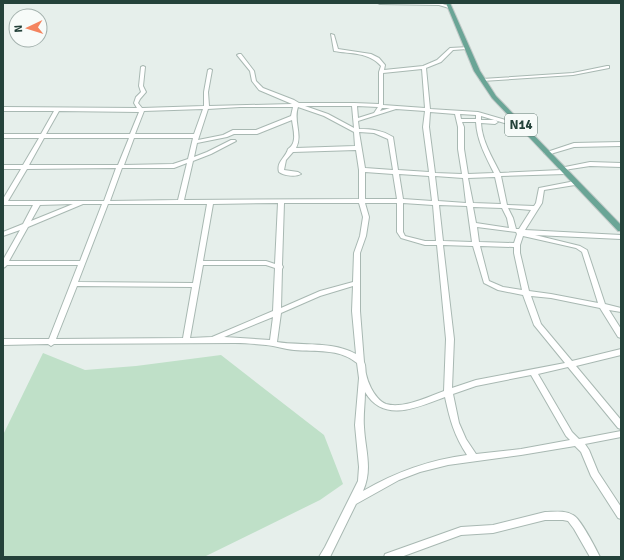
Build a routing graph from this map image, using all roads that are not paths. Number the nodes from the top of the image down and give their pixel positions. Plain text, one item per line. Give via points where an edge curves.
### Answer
1 (380, 3) edge
2 (448, 5) edge
3 (332, 35) dead end
4 (467, 48) junction
5 (239, 55) dead end
6 (143, 67) dead end
7 (424, 67) junction
8 (607, 68) dead end
9 (210, 70) dead end
10 (381, 72) junction
11 (482, 80) junction
12 (354, 104) junction
13 (298, 106) junction
14 (381, 106) junction
15 (205, 107) junction
16 (427, 107) junction
17 (397, 108) junction
18 (3, 109) edge
19 (58, 109) junction
20 (141, 110) junction
21 (457, 112) junction
22 (376, 114) junction
23 (478, 114) junction
24 (294, 117) junction
25 (356, 120) junction
26 (460, 120) junction
27 (478, 121) junction
28 (507, 122) junction
29 (521, 126) junction
30 (357, 131) junction
31 (3, 136) edge
32 (43, 136) junction
33 (132, 136) junction
34 (196, 139) junction
35 (233, 141) dead end
36 (621, 144) edge
37 (358, 148) junction
38 (290, 150) junction
39 (547, 153) junction
40 (191, 160) junction
41 (621, 165) edge
42 (120, 166) junction
43 (3, 167) edge
44 (26, 167) junction
45 (362, 170) junction
46 (564, 170) junction
47 (396, 172) junction
48 (298, 174) dead end
49 (432, 174) junction
50 (498, 175) junction
51 (465, 176) junction
52 (575, 183) junction
53 (110, 194) junction
54 (181, 201) junction
55 (400, 201) junction
56 (38, 202) junction
57 (107, 202) junction
58 (210, 202) junction
59 (281, 202) junction
60 (362, 202) junction
61 (3, 203) edge
62 (84, 203) junction
63 (436, 203) junction
64 (470, 205) junction
65 (504, 206) junction
66 (536, 208) junction
67 (25, 224) junction
68 (473, 225) junction
69 (621, 229) edge
70 (517, 232) junction
71 (3, 234) edge
72 (621, 237) edge
73 (440, 243) junction
74 (476, 244) junction
75 (517, 245) junction
76 (82, 263) junction
77 (199, 263) junction
78 (3, 264) edge
79 (280, 267) junction
80 (356, 283) junction
81 (75, 284) junction
82 (195, 285) junction
83 (526, 293) junction
84 (602, 305) junction
85 (621, 310) edge
86 (277, 313) junction
87 (621, 335) edge
88 (212, 339) junction
89 (186, 341) junction
90 (3, 342) edge
91 (51, 343) junction
92 (274, 343) junction
93 (621, 352) edge
94 (360, 361) junction
95 (572, 364) junction
96 (533, 372) junction
97 (362, 375) junction
98 (448, 392) junction
99 (621, 426) edge
100 (621, 434) edge
101 (576, 442) junction
102 (474, 458) junction
103 (354, 501) junction
104 (621, 515) edge
105 (324, 557) edge
106 (389, 557) edge
107 (595, 557) edge

1 - 2 street
2 - 4 main road, N14
3 - 10 street via 336,50 374,58 383,66
4 - 7 street via 452,49 439,61
4 - 11 main road, N14
5 - 13 street via 252,71 254,81 261,89 292,101
6 - 20 street via 141,86 144,92 136,103
7 - 10 street
7 - 16 street
8 - 11 street via 573,74
9 - 15 street
10 - 14 street
11 - 29 main road, N14
12 - 13 street
12 - 14 street
12 - 25 street
13 - 15 street
13 - 24 street
13 - 30 street via 326,115
14 - 17 street
14 - 22 street
15 - 20 street
15 - 34 street
16 - 17 street
16 - 21 street
16 - 49 street via 426,127
17 - 22 street
18 - 19 street
19 - 20 street
19 - 32 street
20 - 33 street
21 - 23 street
21 - 26 street
22 - 25 street
23 - 27 street
23 - 28 street
24 - 34 street via 257,132 233,132 225,136
24 - 38 street via 296,139
25 - 30 street
26 - 27 street
26 - 51 street
27 - 28 street
27 - 50 street via 484,149
28 - 29 street
29 - 39 main road, N14
30 - 37 street
30 - 47 street via 375,131 390,138
31 - 32 street
32 - 33 street
32 - 44 street
33 - 34 street
33 - 42 street
34 - 40 street
35 - 40 street
36 - 39 street via 574,144
37 - 38 street
37 - 45 street
38 - 48 street via 280,166 281,171
39 - 46 main road, N14
40 - 42 street via 174,166
40 - 54 street
41 - 46 street via 590,164
42 - 44 street
42 - 53 street
43 - 44 street
44 - 61 street
45 - 47 street
45 - 60 street
46 - 50 street
46 - 52 main road, N14
47 - 49 street
47 - 55 street
49 - 51 street
49 - 63 street
50 - 51 street
50 - 65 street
51 - 64 street
52 - 66 street via 541,189
52 - 69 main road, N14
53 - 57 street
53 - 62 street
54 - 57 street
54 - 58 street
55 - 60 street
55 - 63 street
55 - 73 street via 400,232 403,237 425,243
56 - 61 street
56 - 62 street
56 - 67 street
57 - 62 street
57 - 76 street
58 - 59 street
58 - 77 street
59 - 60 street
59 - 79 street
60 - 80 street via 366,217 357,253
62 - 67 street
63 - 64 street
63 - 73 street
64 - 65 street
64 - 68 street
65 - 66 street
65 - 70 street
66 - 70 street
67 - 71 street
67 - 78 street
68 - 70 street
68 - 74 street
70 - 72 street
70 - 75 street
70 - 84 street via 585,251
73 - 74 street
73 - 98 street via 450,339
74 - 75 street
74 - 83 street via 486,282
75 - 83 street
76 - 78 street
76 - 81 street
77 - 79 street via 266,263
77 - 82 street
79 - 86 street
80 - 86 street via 318,294
80 - 94 street
81 - 82 street
81 - 91 street
82 - 89 street
83 - 84 street
83 - 95 street via 538,325
84 - 85 street
84 - 87 street
86 - 88 street
86 - 92 street
88 - 89 street
88 - 92 street
89 - 91 street
90 - 91 street
92 - 94 street via 332,349
93 - 95 street
94 - 97 street
95 - 96 street
95 - 99 street
96 - 98 street via 476,382
96 - 101 street
97 - 98 street via 375,400 384,407 405,406
97 - 103 street via 359,425 364,467 363,481
98 - 102 street via 455,423
100 - 101 street
101 - 102 street
101 - 104 street via 584,450 594,473
102 - 103 street via 416,469 378,486
103 - 105 street
106 - 107 street via 461,531 493,529 545,516 562,516 571,518

